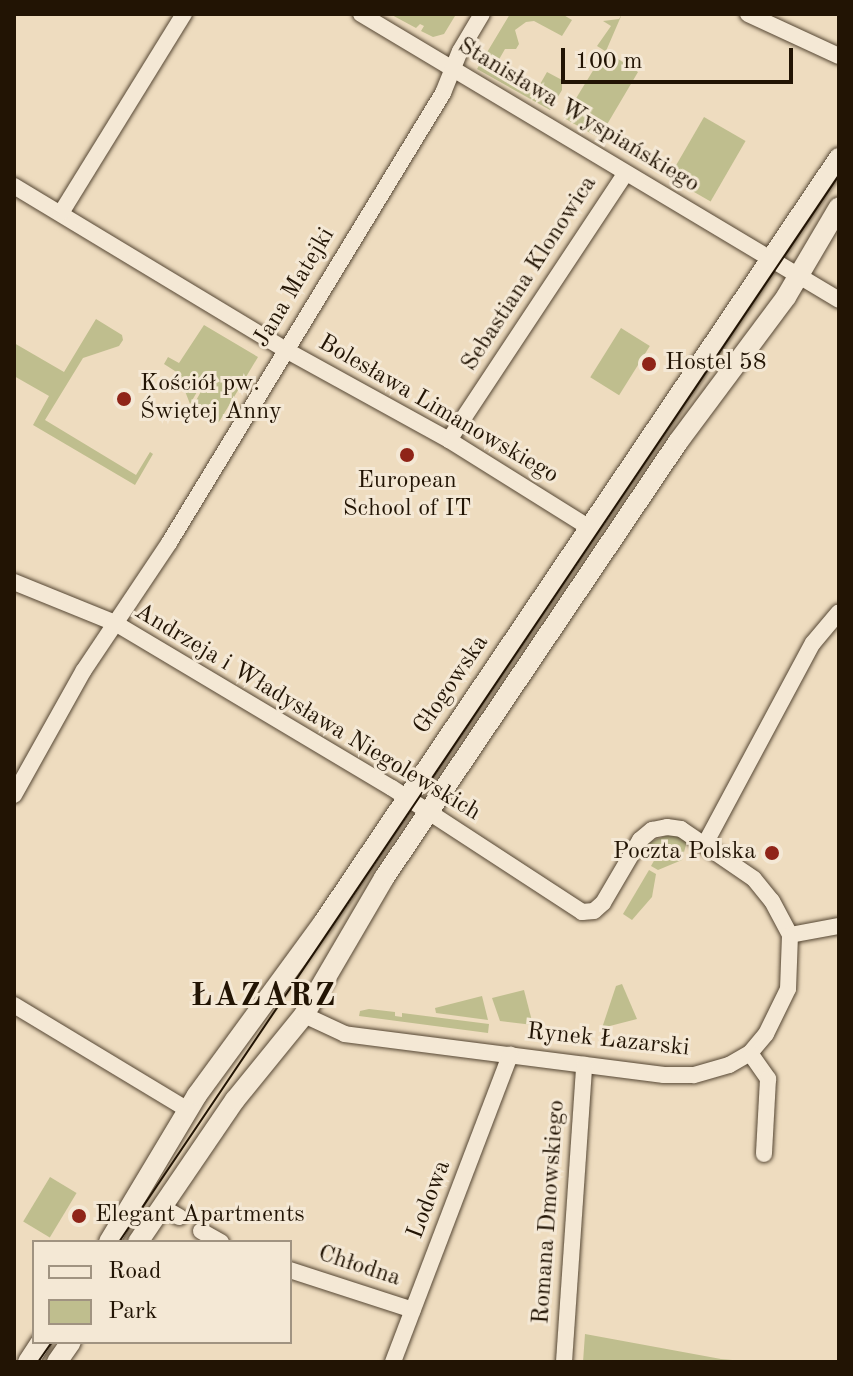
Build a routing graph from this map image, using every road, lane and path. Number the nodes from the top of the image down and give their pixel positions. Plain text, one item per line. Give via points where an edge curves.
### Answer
1 (184, 14) edge
2 (361, 14) edge
3 (482, 14) edge
4 (748, 14) edge
5 (839, 56) edge
6 (452, 70) junction
7 (839, 158) edge
8 (625, 174) junction
9 (14, 186) edge
10 (839, 207) edge
11 (61, 213) junction
12 (772, 257) junction
13 (799, 274) junction
14 (839, 300) edge
15 (286, 350) junction
16 (449, 440) junction
17 (590, 528) junction
18 (14, 582) edge
19 (839, 612) edge
20 (115, 623) junction
21 (14, 795) edge
22 (407, 798) junction
23 (428, 812) junction
24 (705, 844) junction
25 (839, 926) edge
26 (790, 935) junction
27 (14, 1005) edge
28 (304, 1015) junction
29 (750, 1053) junction
30 (510, 1055) junction
31 (584, 1065) junction
32 (188, 1110) junction
33 (764, 1154) dead end
34 (201, 1231) dead end
35 (110, 1240) edge
36 (140, 1240) edge
37 (217, 1240) edge
38 (292, 1271) edge
39 (413, 1310) junction
40 (40, 1344) edge
41 (70, 1344) edge
42 (28, 1362) edge
43 (57, 1362) edge
44 (393, 1362) edge
45 (564, 1362) edge

1 - 11 street
2 - 6 street, Stanisława Wyspiańskiego
3 - 6 street, Jana Matejki
4 - 5 street
6 - 8 street, Stanisława Wyspiańskiego
6 - 15 street, Jana Matejki
7 - 12 street, Głogowska
8 - 12 street, Stanisława Wyspiańskiego
8 - 16 street, Sebastiana Klonowica
9 - 11 street, Bolesława Limanowskiego
10 - 13 street
11 - 15 street, Bolesława Limanowskiego
12 - 13 street, Stanisława Wyspiańskiego
12 - 17 street, Głogowska
13 - 14 street, Stanisława Wyspiańskiego
13 - 23 street via 678,442
15 - 16 street, Bolesława Limanowskiego
15 - 20 street, Jana Matejki
16 - 17 street, Bolesława Limanowskiego
17 - 22 street, Głogowska
18 - 20 street, Andrzeja i Władysława Niegolewskich
19 - 24 street via 813,643
20 - 21 street, Jana Matejki
20 - 22 street, Andrzeja i Władysława Niegolewskich
22 - 23 street, Andrzeja i Władysława Niegolewskich
22 - 32 street, Głogowska
23 - 24 street, Andrzeja i Władysława Niegolewskich via 582,912 603,903 640,840 652,830 681,829
23 - 28 street
24 - 26 street via 761,887
25 - 26 street
26 - 29 street via 790,978 783,1005
27 - 32 street
28 - 30 street, Rynek Łazarski via 345,1034
28 - 36 street via 235,1100 170,1212
29 - 31 street, Rynek Łazarski via 693,1075
29 - 33 street via 768,1079
30 - 31 street, Rynek Łazarski
30 - 39 street, Lodowa
31 - 45 street, Romana Dmowskiego
32 - 35 street, Głogowska
34 - 37 street
38 - 39 street, Chłodna
39 - 44 street, Lodowa
40 - 42 street
41 - 43 street

